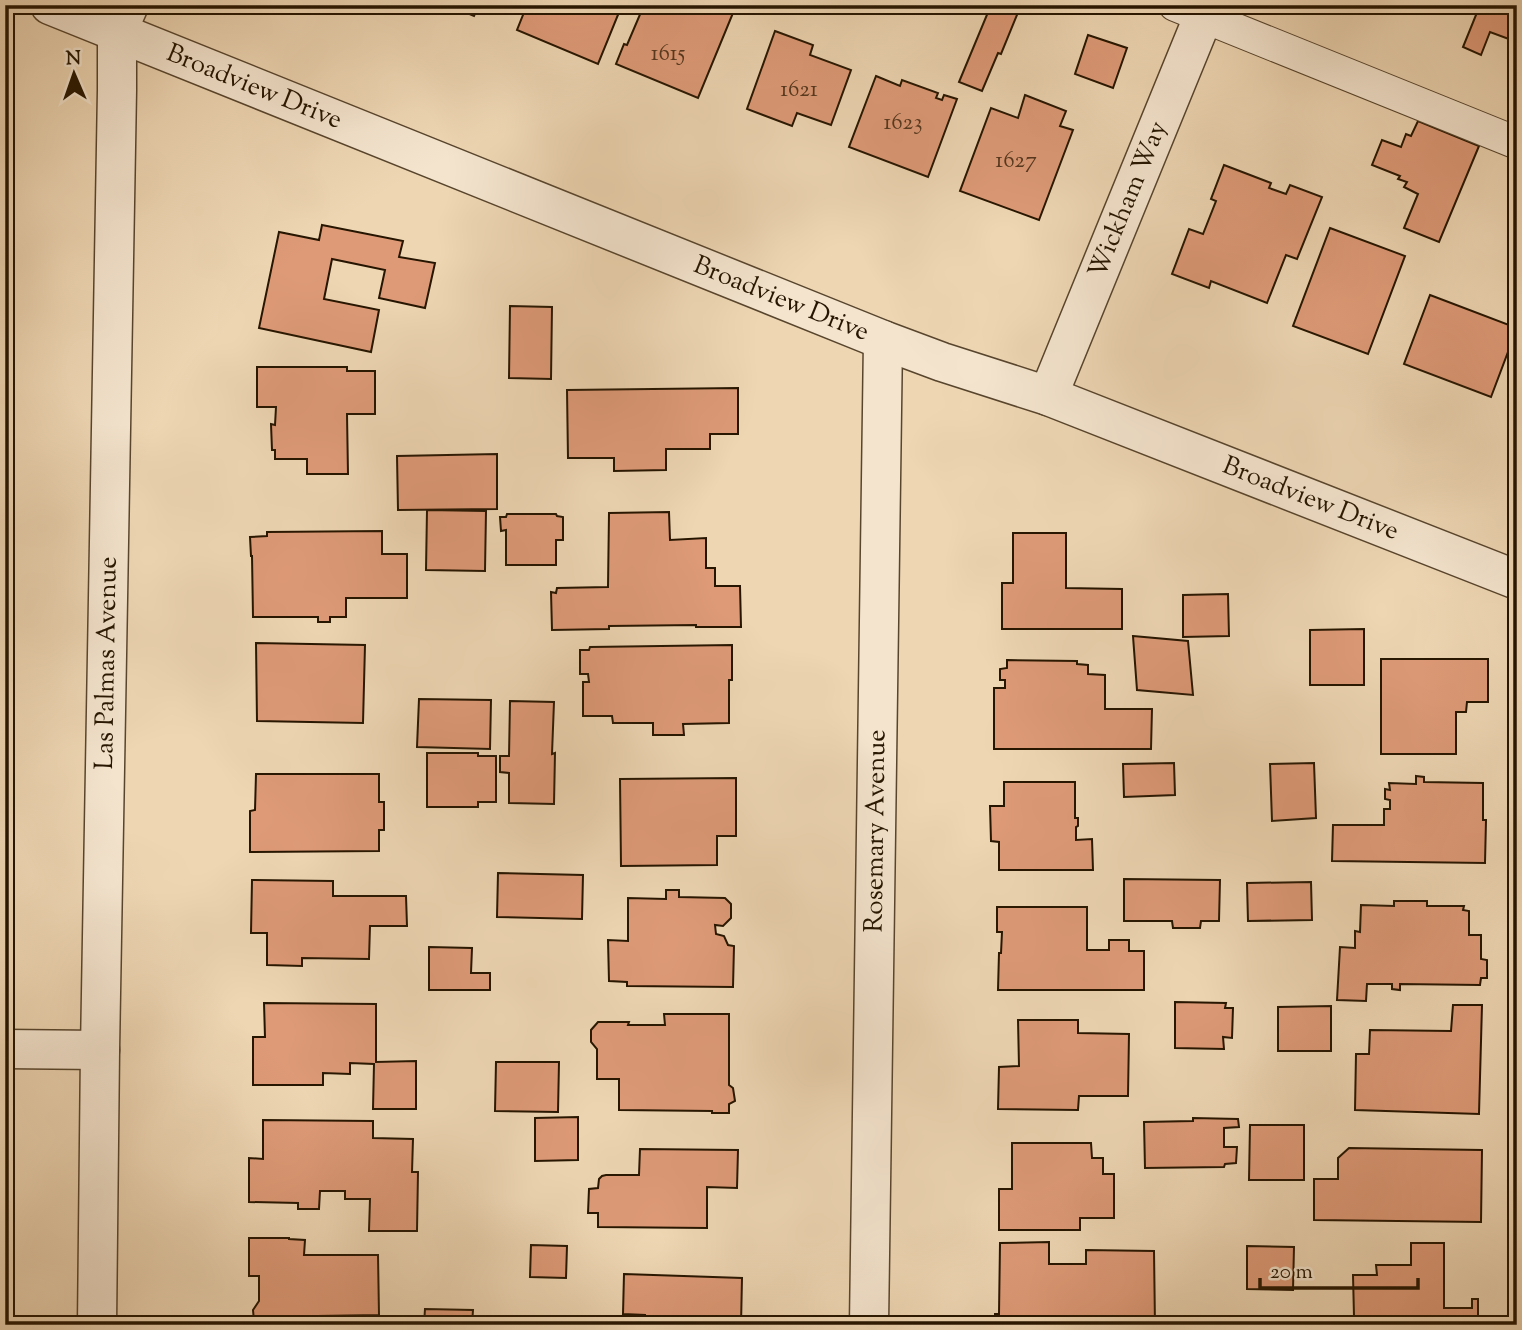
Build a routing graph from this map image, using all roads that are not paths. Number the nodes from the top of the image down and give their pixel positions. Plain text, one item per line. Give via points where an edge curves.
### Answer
1 (50, 5) edge
2 (1196, 9) edge
3 (123, 19) edge
4 (1517, 143) edge
5 (883, 340) junction
6 (1048, 397) junction
7 (1517, 580) edge
8 (5, 1049) edge
9 (100, 1050) junction
10 (97, 1325) edge
11 (869, 1325) edge

1 - 3 street, Broadview Drive
2 - 4 lane
2 - 6 street, Wickham Way
3 - 5 street, Broadview Drive
3 - 9 street, Las Palmas Avenue via 117,90
5 - 6 street, Broadview Drive
5 - 11 street, Rosemary Avenue
6 - 7 street, Broadview Drive
8 - 9 street
9 - 10 street, Las Palmas Avenue

